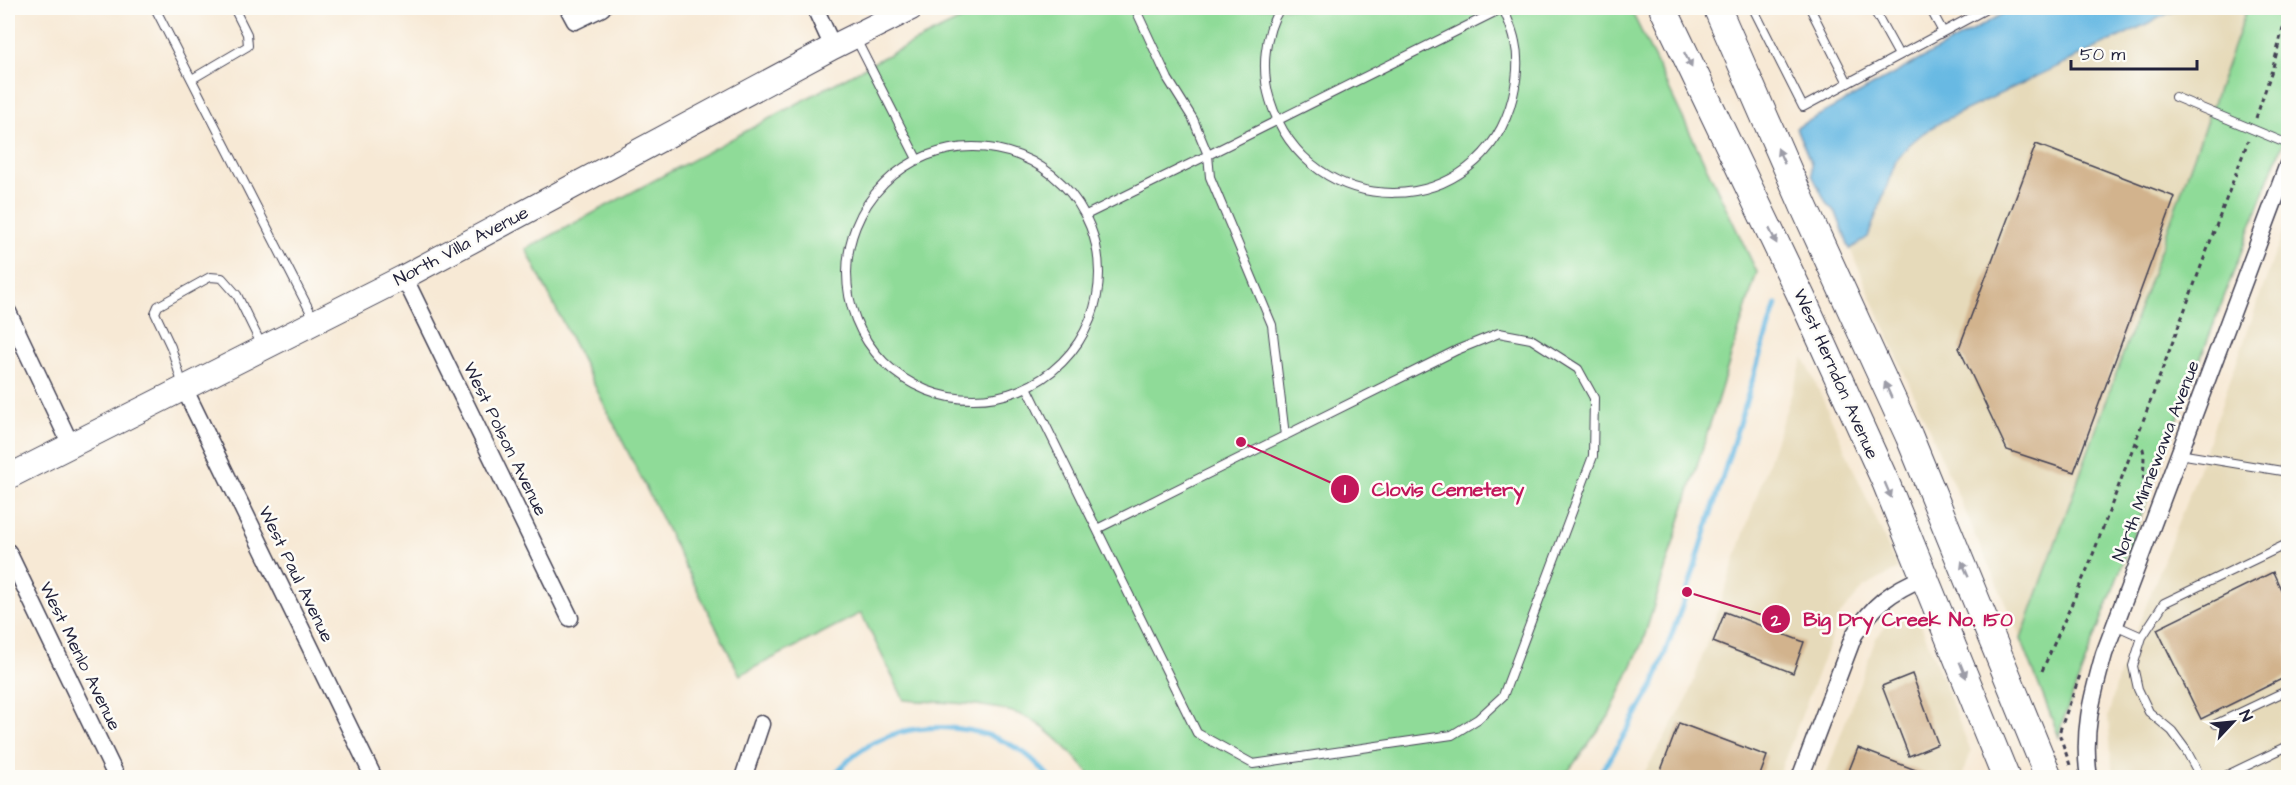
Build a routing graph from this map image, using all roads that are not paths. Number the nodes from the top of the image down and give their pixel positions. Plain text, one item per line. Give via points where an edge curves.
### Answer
1 (155, 8) edge
2 (234, 8) edge
3 (602, 8) edge
4 (815, 8) edge
5 (911, 8) edge
6 (1135, 8) edge
7 (1280, 8) edge
8 (1503, 8) edge
9 (1663, 8) edge
10 (1716, 8) edge
11 (1754, 8) edge
12 (1810, 8) edge
13 (1873, 8) edge
14 (1930, 8) edge
15 (1985, 8) edge
16 (572, 14) edge
17 (1943, 32) junction
18 (844, 41) junction
19 (1899, 55) junction
20 (192, 79) junction
21 (1848, 83) junction
22 (2175, 97) dead end
23 (1276, 121) junction
24 (2289, 144) edge
25 (1208, 155) junction
26 (917, 159) junction
27 (2289, 164) edge
28 (1086, 215) junction
29 (404, 277) junction
30 (8, 312) edge
31 (316, 322) junction
32 (263, 348) junction
33 (1027, 387) junction
34 (184, 388) junction
35 (1285, 436) junction
36 (71, 445) junction
37 (2179, 453) junction
38 (2289, 472) edge
39 (8, 477) edge
40 (1097, 529) junction
41 (2289, 546) edge
42 (8, 552) edge
43 (1925, 577) junction
44 (570, 618) dead end
45 (2115, 625) junction
46 (2142, 637) junction
47 (2289, 690) edge
48 (761, 724) dead end
49 (2216, 724) dead end
50 (2289, 746) edge
51 (117, 777) edge
52 (374, 777) edge
53 (743, 777) edge
54 (1800, 777) edge
55 (2006, 777) edge
56 (2049, 777) edge
57 (2090, 777) edge
58 (2201, 777) edge
59 (2220, 777) edge

1 - 20 lane
2 - 20 lane via 247,34 248,46
3 - 16 street
4 - 18 street
5 - 18 main road, North Villa Avenue
6 - 25 lane
7 - 23 lane via 1265,51 1266,87
8 - 23 lane
8 - 23 lane via 1515,42 1517,79 1509,115 1490,146 1463,172 1431,188 1395,194 1358,190 1325,175 1296,152
9 -> 43 main road, West Herndon Avenue via 1802,298
56 -> 10 main road via 1909,436
11 - 21 lane via 1803,107
12 - 21 lane
13 - 19 lane
14 - 17 lane
15 - 17 lane
17 - 19 lane
18 - 26 lane
18 - 29 main road, North Villa Avenue
19 - 21 lane
20 - 31 lane
22 - 24 lane
23 - 25 lane
25 - 28 lane
25 - 35 lane via 1210,177 1272,325
26 - 28 lane via 942,149 976,146 1009,151 1040,165 1066,187
26 - 33 lane via 883,182 862,209 850,241 846,275 851,309 867,343 893,372 927,391 964,399 1002,397
27 - 37 street, North Minnewawa Avenue
28 - 33 lane via 1098,252 1099,290 1088,327 1067,359
29 - 31 main road, North Villa Avenue
29 - 44 street, West Polson Avenue
30 - 36 street
31 - 32 main road, North Villa Avenue
32 - 34 main road, North Villa Avenue
32 - 34 lane via 237,295 222,278 210,277 158,306 155,313
33 - 40 lane
34 - 36 main road, North Villa Avenue
34 - 52 street, West Paul Avenue
35 - 40 lane
35 - 40 lane via 1499,333 1531,339 1578,369 1594,398 1593,456 1503,696 1478,719 1452,735 1253,764 1197,733
36 - 39 main road, North Villa Avenue
37 - 38 lane
37 - 45 street, North Minnewawa Avenue
41 - 46 lane via 2164,603
42 - 51 street, West Menlo Avenue
43 - 54 street via 1882,600 1854,635
43 -> 55 main road, West Herndon Avenue
45 - 46 lane
45 - 57 street, North Minnewawa Avenue via 2089,708
46 - 58 lane via 2133,666 2138,689 2149,712 2172,731
47 - 49 lane
48 - 53 street
50 - 59 lane

